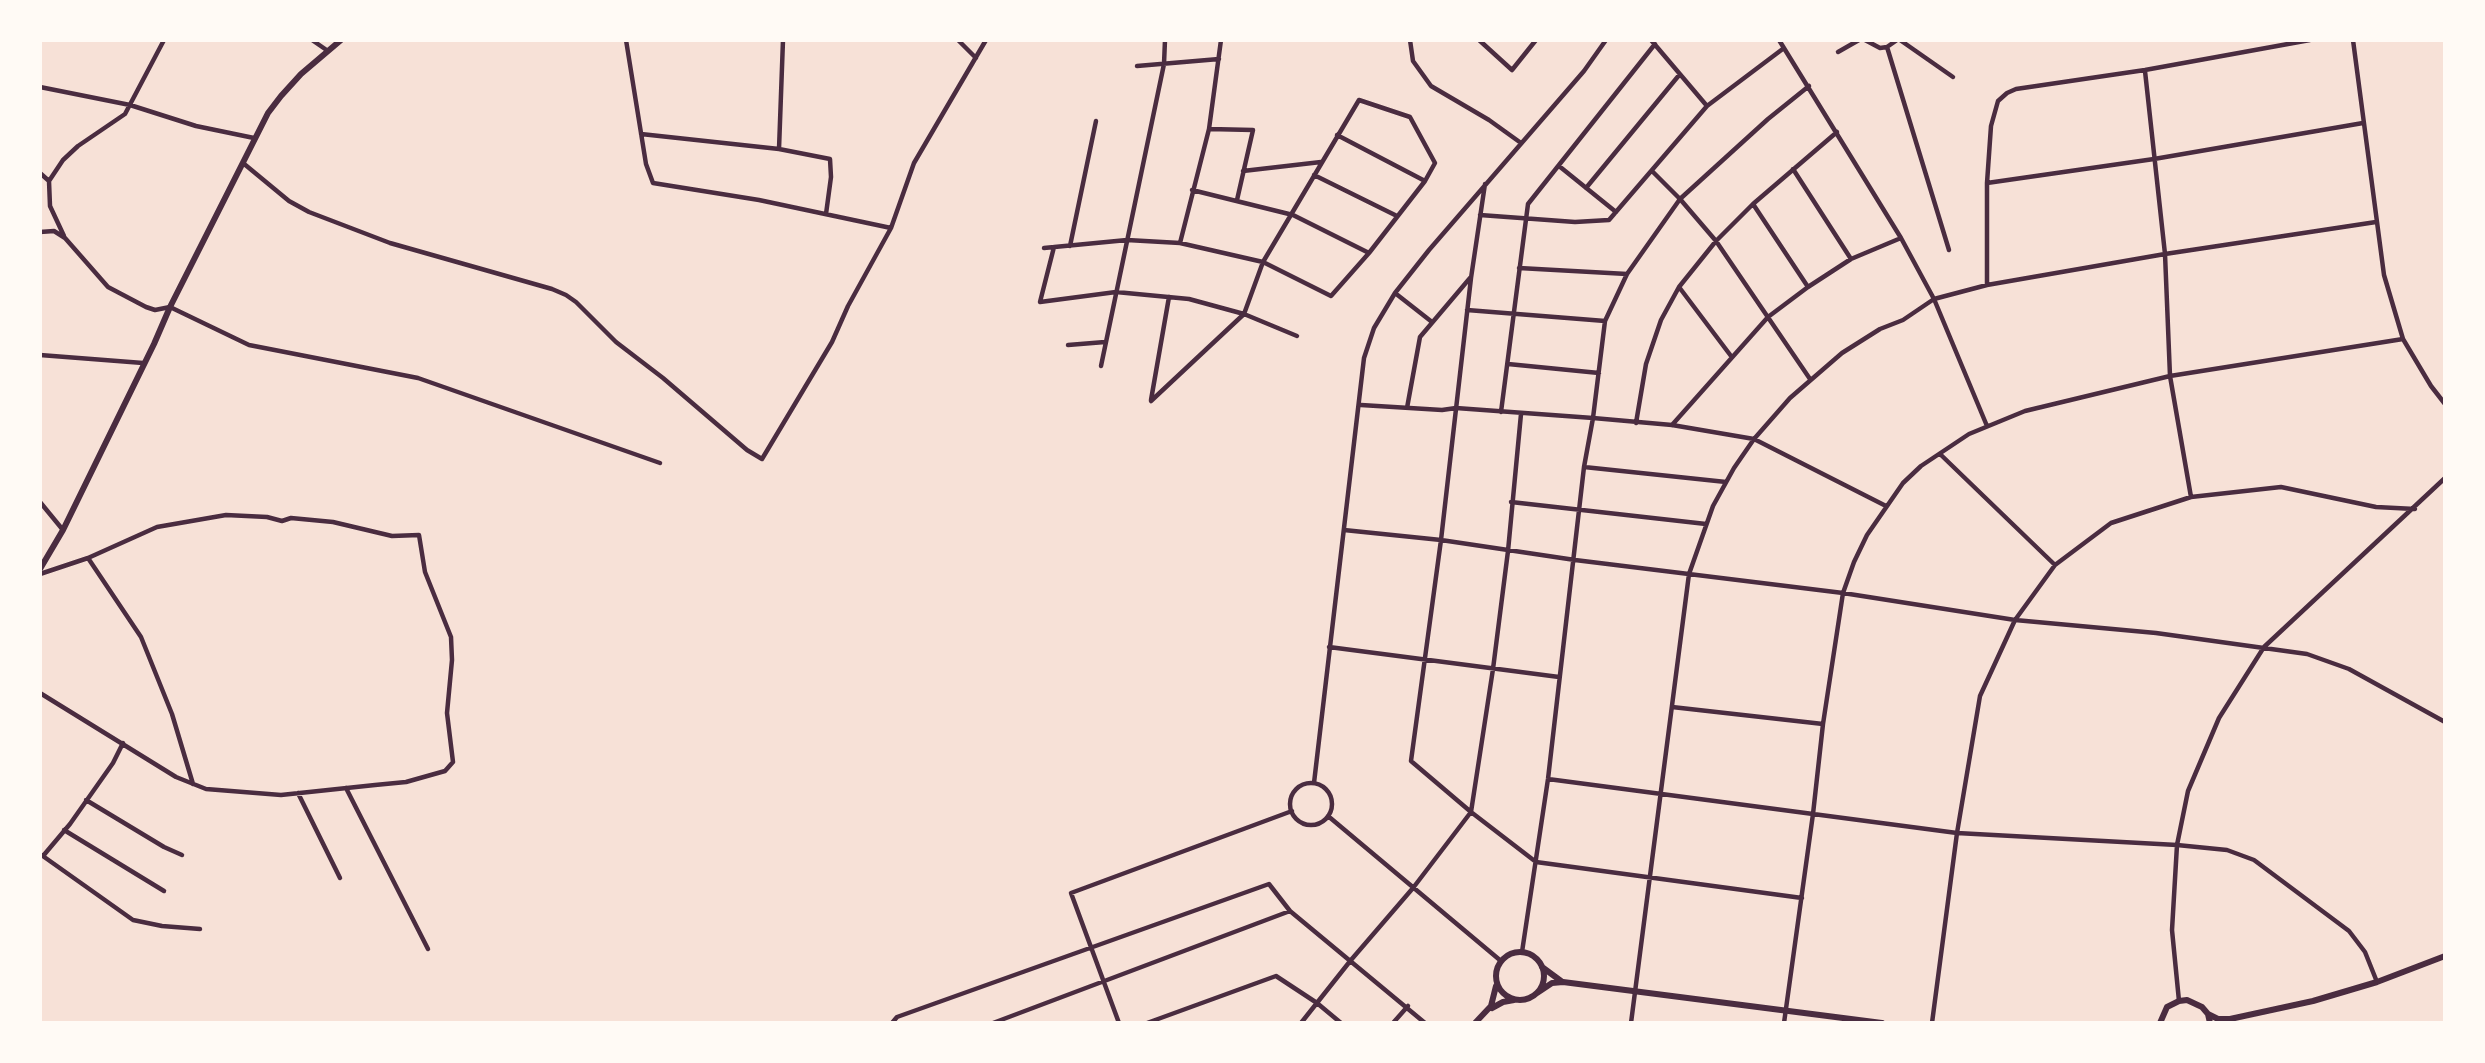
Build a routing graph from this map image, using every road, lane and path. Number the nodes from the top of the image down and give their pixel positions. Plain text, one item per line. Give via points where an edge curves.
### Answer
1 (164, 40) edge
2 (312, 40) edge
3 (341, 40) edge
4 (626, 40) edge
5 (783, 40) edge
6 (958, 40) edge
7 (986, 40) edge
8 (1165, 40) edge
9 (1221, 40) edge
10 (1410, 40) edge
11 (1480, 40) edge
12 (1536, 40) edge
13 (1606, 40) edge
14 (1779, 40) edge
15 (1859, 40) edge
16 (1865, 40) edge
17 (1898, 40) edge
18 (2311, 40) edge
19 (2353, 40) edge
20 (1653, 42) edge
21 (1887, 47) junction
22 (1784, 48) junction
23 (328, 51) junction
24 (1838, 52) dead end
25 (976, 58) junction
26 (1219, 59) junction
27 (1164, 64) junction
28 (1137, 66) dead end
29 (2144, 70) junction
30 (1681, 74) junction
31 (1953, 77) dead end
32 (1809, 86) junction
33 (40, 87) edge
34 (130, 106) junction
35 (1707, 106) junction
36 (1096, 121) dead end
37 (2363, 123) junction
38 (1209, 129) junction
39 (1837, 132) junction
40 (641, 134) junction
41 (1336, 135) junction
42 (254, 138) junction
43 (1521, 143) junction
44 (779, 149) junction
45 (2154, 159) junction
46 (1321, 162) junction
47 (243, 163) junction
48 (1559, 166) junction
49 (1793, 169) junction
50 (1243, 171) junction
51 (1652, 171) junction
52 (40, 173) edge
53 (1314, 175) junction
54 (49, 181) junction
55 (1425, 181) junction
56 (1987, 183) junction
57 (1485, 184) junction
58 (1586, 188) junction
59 (1192, 190) junction
60 (1680, 199) junction
61 (1237, 200) junction
62 (1753, 204) junction
63 (1616, 212) junction
64 (827, 214) junction
65 (1290, 215) junction
66 (1480, 215) junction
67 (1397, 216) junction
68 (1525, 219) junction
69 (2376, 222) junction
70 (891, 228) junction
71 (40, 232) edge
72 (65, 238) junction
73 (1901, 238) junction
74 (1127, 240) junction
75 (1716, 242) junction
76 (1180, 243) junction
77 (1070, 246) junction
78 (1054, 247) junction
79 (1044, 248) dead end
80 (1949, 250) dead end
81 (1369, 253) junction
82 (2165, 254) junction
83 (1851, 259) junction
84 (1263, 262) junction
85 (1519, 268) junction
86 (1627, 274) junction
87 (1471, 278) junction
88 (1987, 285) junction
89 (1679, 287) junction
90 (1808, 287) junction
91 (1116, 292) junction
92 (1395, 293) junction
93 (1169, 297) junction
94 (1934, 299) junction
95 (170, 307) junction
96 (1467, 310) junction
97 (1513, 313) junction
98 (1244, 314) junction
99 (1768, 317) junction
100 (1605, 321) junction
101 (1432, 322) junction
102 (1297, 336) dead end
103 (2403, 339) junction
104 (1106, 342) junction
105 (1068, 345) dead end
106 (40, 355) edge
107 (1731, 356) junction
108 (143, 363) junction
109 (1508, 364) junction
110 (1101, 366) dead end
111 (1599, 373) junction
112 (2171, 376) junction
113 (1810, 379) junction
114 (2445, 404) edge
115 (1361, 405) junction
116 (1407, 408) junction
117 (1455, 408) junction
118 (1501, 412) junction
119 (1521, 414) junction
120 (1593, 418) junction
121 (1636, 423) junction
122 (1672, 425) junction
123 (1987, 426) junction
124 (1754, 439) junction
125 (1940, 453) junction
126 (660, 463) dead end
127 (1584, 467) junction
128 (2445, 478) edge
129 (1727, 482) junction
130 (2191, 497) junction
131 (40, 502) edge
132 (1511, 502) junction
133 (1886, 506) junction
134 (1580, 509) junction
135 (2415, 509) junction
136 (1706, 524) junction
137 (63, 530) junction
138 (1344, 530) junction
139 (1441, 540) junction
140 (1508, 551) junction
141 (88, 558) junction
142 (1575, 560) junction
143 (2055, 565) junction
144 (40, 572) edge
145 (1689, 575) junction
146 (1843, 593) junction
147 (2015, 620) junction
148 (2264, 647) junction
149 (1329, 648) junction
150 (1426, 660) junction
151 (1493, 669) junction
152 (1559, 677) junction
153 (40, 693) edge
154 (1671, 707) junction
155 (2445, 722) edge
156 (1823, 724) junction
157 (123, 743) junction
158 (1548, 779) junction
159 (1314, 783) junction
160 (193, 785) junction
161 (346, 788) junction
162 (298, 793) junction
163 (1659, 794) junction
164 (86, 800) junction
165 (1292, 811) junction
166 (1471, 812) junction
167 (1813, 814) junction
168 (1328, 816) junction
169 (64, 830) junction
170 (1957, 832) junction
171 (2177, 845) junction
172 (41, 855) edge
173 (182, 855) dead end
174 (1536, 862) junction
175 (1649, 876) junction
176 (340, 878) dead end
177 (1413, 888) junction
178 (164, 891) dead end
179 (1802, 898) junction
180 (1290, 911) junction
181 (200, 929) dead end
182 (1091, 947) junction
183 (428, 949) dead end
184 (1522, 952) junction
185 (2445, 956) edge
186 (1351, 960) junction
187 (1501, 961) junction
188 (1541, 965) junction
189 (1103, 982) junction
190 (1496, 982) junction
191 (1563, 982) junction
192 (2377, 982) junction
193 (1635, 991) junction
194 (1537, 992) junction
195 (1515, 1000) junction
196 (2179, 1001) junction
197 (1317, 1003) junction
198 (1408, 1006) junction
199 (1785, 1010) junction
200 (1487, 1011) junction
201 (2207, 1014) junction
202 (1170, 1015) junction
203 (2230, 1019) junction
204 (2159, 1021) edge
205 (892, 1023) edge
206 (992, 1023) edge
207 (1119, 1023) edge
208 (1147, 1023) edge
209 (1173, 1023) edge
210 (1301, 1023) edge
211 (1341, 1023) edge
212 (1393, 1023) edge
213 (1425, 1023) edge
214 (1475, 1023) edge
215 (1631, 1023) edge
216 (1784, 1023) edge
217 (1882, 1023) edge
218 (1932, 1023) edge
219 (2210, 1023) edge
220 (2222, 1023) edge

1 - 34 street
2 - 23 street
3 - 23 street
4 - 40 street
5 - 44 street
6 - 25 street
7 - 25 street
8 - 27 street
9 - 26 street
10 - 43 street via 1413,61 1431,86
11 - 12 street via 1512,70
13 - 43 street
14 - 22 street
15 - 24 street
16 - 21 street
17 - 21 street
17 - 31 street
18 - 29 street
19 - 37 street
20 - 30 street
20 - 48 street
21 - 80 street
22 - 32 street
22 - 35 street
23 - 42 street via 281,96
25 - 70 street via 914,163
26 - 27 street
26 - 38 street
27 - 28 street
27 - 74 street
29 - 45 street
29 - 56 street via 2007,93 1994,113
30 - 35 street
30 - 58 street
32 - 39 street
32 - 60 street
33 - 34 street
34 - 42 street
34 - 54 street via 121,118 70,153
35 - 51 street
36 - 77 street
37 - 45 street
37 - 69 street
38 - 50 street via 1253,130
38 - 59 street
39 - 49 street
39 - 73 street
40 - 44 street
40 - 64 street via 653,183
41 - 46 street
41 - 55 street
41 - 55 street via 1359,100 1410,117 1435,163
42 - 47 street
43 - 57 street
44 - 64 street via 830,159
45 - 56 street
45 - 82 street
46 - 50 street
46 - 53 street
47 - 70 street via 309,212 390,243 566,295 615,342 762,459 832,342
47 - 95 street
48 - 58 street
48 - 68 street via 1528,204
49 - 62 street
49 - 83 street
50 - 61 street
51 - 60 street
51 - 63 street
52 - 54 street
53 - 65 street
53 - 67 street
54 - 72 street via 50,206
55 - 67 street
56 - 88 street
57 - 66 street
57 - 92 street
58 - 63 street
59 - 61 street
59 - 76 street
60 - 75 street
60 - 86 street
61 - 65 street
62 - 75 street
62 - 90 street
63 - 68 street via 1609,220
64 - 70 street
65 - 81 street
65 - 84 street
66 - 68 street
66 - 87 street
67 - 81 street
68 - 85 street
69 - 82 street
69 - 103 street via 2384,275
71 - 72 street via 54,231
72 - 95 street via 108,287 155,310
73 - 83 street
73 - 94 street
74 - 76 street
74 - 77 street
74 - 91 street
75 - 89 street
75 - 99 street
76 - 84 street
77 - 78 street
78 - 79 street
78 - 91 street via 1040,302
81 - 84 street via 1331,296
82 - 88 street
82 - 112 street
83 - 90 street
84 - 98 street
85 - 86 street
85 - 97 street
86 - 100 street
87 - 96 street
87 - 101 street
88 - 94 street
89 - 107 street
89 - 121 street via 1661,320 1646,364
90 - 99 street
91 - 93 street
91 - 104 street
92 - 101 street
92 - 115 street via 1367,348
93 - 98 street
93 - 98 street via 1151,401
94 - 113 street via 1842,353
94 - 123 street
95 - 108 street
95 - 126 street via 249,345 418,377
96 - 97 street
96 - 117 street
97 - 100 street
97 - 109 street
98 - 102 street
99 - 107 street
99 - 113 street
100 - 111 street
101 - 116 street via 1420,337
103 - 112 street
103 - 114 street
104 - 105 street
104 - 110 street
106 - 108 street
107 - 122 street
108 - 137 street
109 - 111 street
109 - 118 street
111 - 120 street
112 - 123 street via 2025,411
112 - 130 street
113 - 124 street
115 - 116 street
115 - 138 street
116 - 117 street
117 - 118 street
117 - 139 street
118 - 119 street
119 - 120 street
119 - 132 street
120 - 121 street
120 - 127 street
121 - 122 street
122 - 124 street
123 - 125 street
124 - 129 street
124 - 133 street
125 - 133 street via 1903,483
125 - 143 street
127 - 129 street
127 - 134 street
128 - 135 street
129 - 136 street
130 - 135 street via 2281,486 2376,507
130 - 143 street via 2111,523
131 - 137 street
132 - 134 street
132 - 140 street
133 - 146 street via 1867,535
134 - 136 street
134 - 142 street
135 - 148 street
136 - 145 street
137 - 144 street
138 - 139 street
138 - 149 street
139 - 140 street
139 - 150 street
140 - 142 street
140 - 151 street
141 - 144 street
141 - 160 street via 141,637 172,714
141 - 161 street via 157,527 226,515 333,522 392,536 419,535 425,572 451,637 447,713 453,762 445,771 406,782
142 - 145 street
142 - 152 street
143 - 147 street
145 - 146 street
145 - 154 street
146 - 147 street
146 - 156 street
147 - 148 street
147 - 170 street via 1979,696
148 - 155 street via 2326,659
148 - 171 street via 2206,747 2188,791
149 - 150 street
149 - 159 street
150 - 151 street
150 - 166 street via 1411,761
151 - 152 street
151 - 166 street
152 - 158 street
153 - 157 street
154 - 156 street
154 - 163 street
156 - 167 street
157 - 160 street
157 - 164 street
158 - 163 street
158 - 174 street
159 - 165 street via 1295,791
159 - 168 street via 1331,796
160 - 162 street
161 - 162 street
161 - 183 street
162 - 176 street
163 - 167 street
163 - 175 street
164 - 169 street
164 - 173 street
165 - 168 street via 1305,824
165 - 182 street via 1070,893
166 - 174 street
166 - 177 street
167 - 170 street
167 - 179 street
168 - 177 street
169 - 172 street
169 - 178 street
170 - 171 street
170 - 218 street
171 - 192 street via 2227,850 2254,860 2349,931 2365,952
171 - 196 street via 2172,930
172 - 181 street via 133,920
174 - 175 street
174 - 184 street
175 - 179 street
175 - 193 street
177 - 186 street
177 - 187 street
179 - 199 street
180 - 182 street via 1269,884
180 - 186 street
180 - 189 street
182 - 189 street
182 - 205 street via 897,1017
184 - 187 street
184 - 188 street
185 - 192 street
186 - 197 street
186 - 198 street
187 - 190 street
188 - 191 street
188 - 194 street via 1543,979
189 - 206 street
189 - 207 street
190 - 195 street via 1503,994
190 - 200 street via 1496,996
191 - 193 street
191 - 194 street
192 - 203 street
193 - 199 street
193 - 215 street
194 - 195 street
195 - 200 street
196 - 201 street via 2195,1003
196 - 204 street via 2167,1007
197 - 202 street via 1276,976
197 - 210 street
197 - 211 street
198 - 212 street
198 - 213 street
199 - 216 street
199 - 217 street
200 - 214 street
201 - 203 street
201 - 219 street
202 - 208 street
202 - 209 street
203 - 220 street

